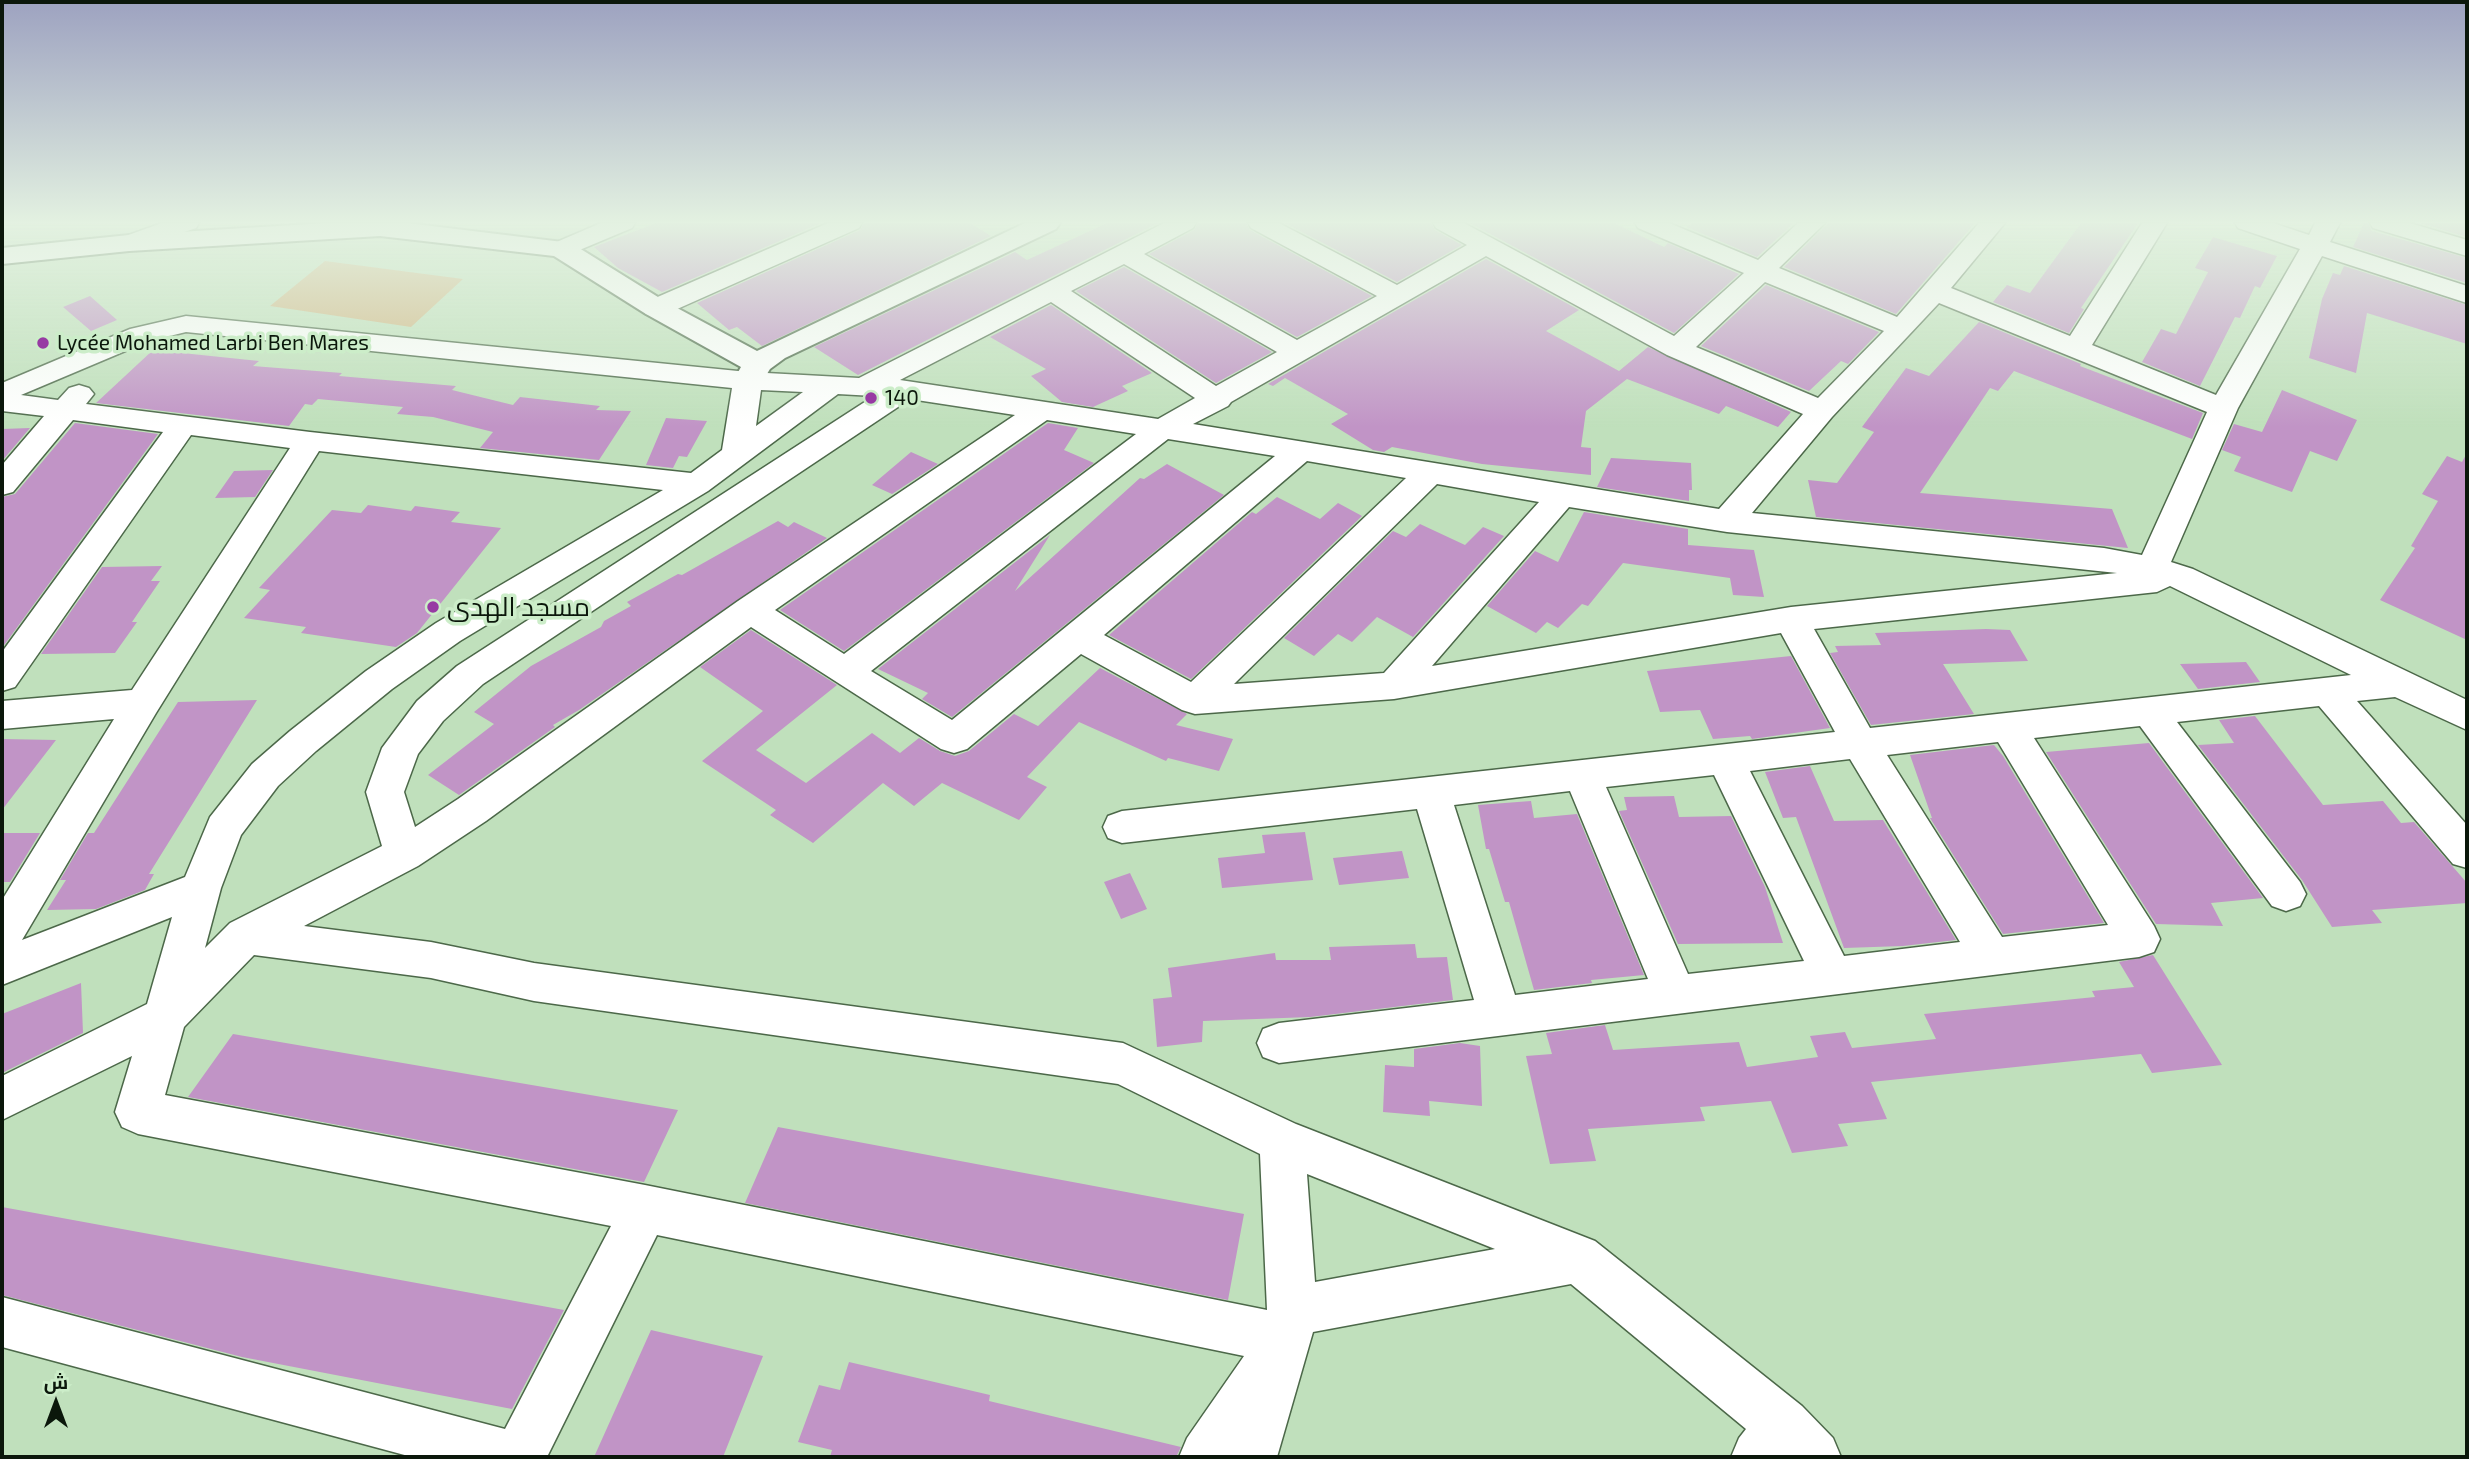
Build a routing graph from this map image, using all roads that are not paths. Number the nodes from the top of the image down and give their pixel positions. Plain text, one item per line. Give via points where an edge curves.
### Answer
1 (629, 291) edge
2 (695, 291) edge
3 (903, 291) edge
4 (1053, 291) joint
5 (1191, 291) edge
6 (1389, 291) edge
7 (1407, 291) edge
8 (1572, 291) edge
9 (1739, 291) edge
10 (1812, 291) edge
11 (1934, 291) joint
12 (2112, 291) edge
13 (2289, 291) edge
14 (1398, 296) junction
15 (656, 308) junction
16 (1902, 329) junction
17 (139, 335) junction
18 (2077, 347) junction
19 (1676, 349) junction
20 (1299, 353) junction
21 (753, 372) junction
22 (828, 387) junction
23 (865, 387) junction
24 (905, 389) junction
25 (2, 393) edge
26 (1217, 400) junction
27 (2, 402) edge
28 (2223, 408) junction
29 (64, 409) junction
30 (1042, 410) junction
31 (1822, 411) junction
32 (183, 425) junction
33 (1162, 429) junction
34 (310, 441) junction
35 (1301, 450) junction
36 (737, 455) junction
37 (1431, 472) junction
38 (697, 484) junction
39 (2, 485) edge
40 (1562, 496) junction
41 (1727, 521) junction
42 (2167, 573) junction
43 (750, 610) junction
44 (1791, 619) junction
45 (1079, 637) junction
46 (845, 673) junction
47 (2, 678) edge
48 (2399, 683) junction
49 (1394, 686) junction
50 (2327, 691) junction
51 (1195, 700) junction
52 (143, 703) junction
53 (2149, 711) junction
54 (2, 715) edge
55 (2467, 716) edge
56 (2008, 727) junction
57 (1860, 744) junction
58 (1725, 759) junction
59 (1582, 775) junction
60 (1431, 792) junction
61 (1122, 827) dead end
62 (2467, 852) edge
63 (404, 854) junction
64 (201, 888) junction
65 (2286, 894) dead end
66 (2, 936) edge
67 (245, 936) junction
68 (1991, 957) junction
69 (2, 967) edge
70 (1833, 976) junction
71 (1676, 995) junction
72 (1500, 1016) junction
73 (165, 1017) junction
74 (1279, 1043) dead end
75 (2, 1099) edge
76 (1282, 1142) junction
77 (645, 1209) junction
78 (1578, 1258) junction
79 (2, 1322) edge
80 (1289, 1325) junction
81 (1785, 1446) edge
82 (510, 1457) edge
83 (520, 1457) edge
84 (1206, 1457) edge
85 (1250, 1457) edge

1 - 15 street
2 - 15 street
3 - 21 street via 802,339
4 - 23 street
4 - 26 street
5 - 20 street
6 - 14 street
7 - 14 street
8 - 19 street
9 - 19 street
10 - 16 street
11 - 16 street
11 - 18 street
12 - 18 street
13 - 28 street
14 - 20 street
15 - 21 street
16 - 31 street
17 - 21 street via 186,324 213,325
17 - 25 street
17 - 29 street
18 - 28 street
19 - 31 street
20 - 26 street
21 - 22 street
21 - 36 street
22 - 23 street
22 - 36 street
23 - 24 street
24 - 30 street
24 - 63 street via 470,675 430,711 401,748 385,792
26 - 33 street
27 - 29 street
28 - 42 street
29 - 32 street
29 - 39 street
30 - 33 street
30 - 43 street
31 - 41 street
32 - 34 street
32 - 47 street
33 - 35 street
33 - 46 street
34 - 38 street
34 - 52 street
35 - 37 street
35 - 45 street
36 - 38 street
37 - 40 street
37 - 51 street
38 - 64 street via 449,632 303,741 265,775 224,828
40 - 41 street
40 - 49 street
41 - 42 street via 2104,559
42 - 44 street
42 - 48 street
43 - 46 street
43 - 63 street
44 - 49 street
44 - 57 street
45 - 46 street via 954,739
45 - 51 street
48 - 50 street
48 - 55 street
49 - 51 street
50 - 53 street
50 - 62 street
52 - 54 street
52 - 66 street
53 - 56 street
53 - 65 street
56 - 57 street
56 - 68 street via 2139,939
57 - 58 street
57 - 68 street
58 - 59 street
58 - 70 street
59 - 60 street
59 - 71 street
60 - 61 street
60 - 72 street
63 - 67 street
64 - 69 street
64 - 73 street
67 - 73 street
67 - 76 street via 431,960 534,982 1123,1063
68 - 70 street
70 - 71 street
71 - 72 street
72 - 74 street
73 - 75 street
73 - 77 street via 138,1112
76 - 78 street
76 - 80 street
77 - 80 street
77 - 83 street
78 - 80 street
78 - 81 street
79 - 82 street
80 - 84 street
80 - 85 street

